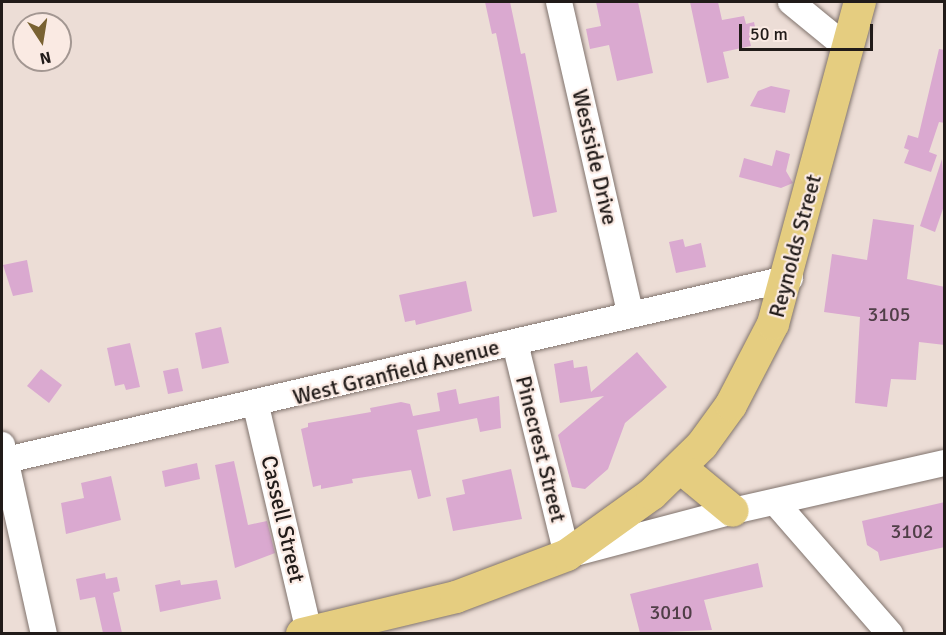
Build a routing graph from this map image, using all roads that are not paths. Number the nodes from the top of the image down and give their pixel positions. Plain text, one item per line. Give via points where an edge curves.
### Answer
1 (560, 2) edge
2 (791, 2) edge
3 (860, 2) edge
4 (846, 47) junction
5 (789, 278) junction
6 (630, 313) junction
7 (515, 343) junction
8 (256, 405) junction
9 (3, 456) edge
10 (945, 463) edge
11 (681, 468) junction
12 (775, 502) junction
13 (733, 511) junction
14 (567, 555) junction
15 (44, 633) edge
16 (306, 633) edge
17 (890, 633) edge

1 - 6 street, Westside Drive
2 - 4 street
3 - 4 main road, Reynolds Street
4 - 5 main road, Reynolds Street
5 - 6 street, West Granfield Avenue
5 - 11 main road, Reynolds Street via 758,360 731,405
6 - 7 street, West Granfield Avenue
7 - 8 street, West Granfield Avenue
7 - 14 street, Pinecrest Street
8 - 9 street, West Granfield Avenue
8 - 16 street, Cassell Street
9 - 15 street
10 - 12 street, Reynolds Street
11 - 13 main road
11 - 14 main road, Reynolds Street via 616,523
12 - 13 street, Reynolds Street
12 - 17 street
13 - 14 street, Reynolds Street
14 - 16 main road, Reynolds Street via 456,597

